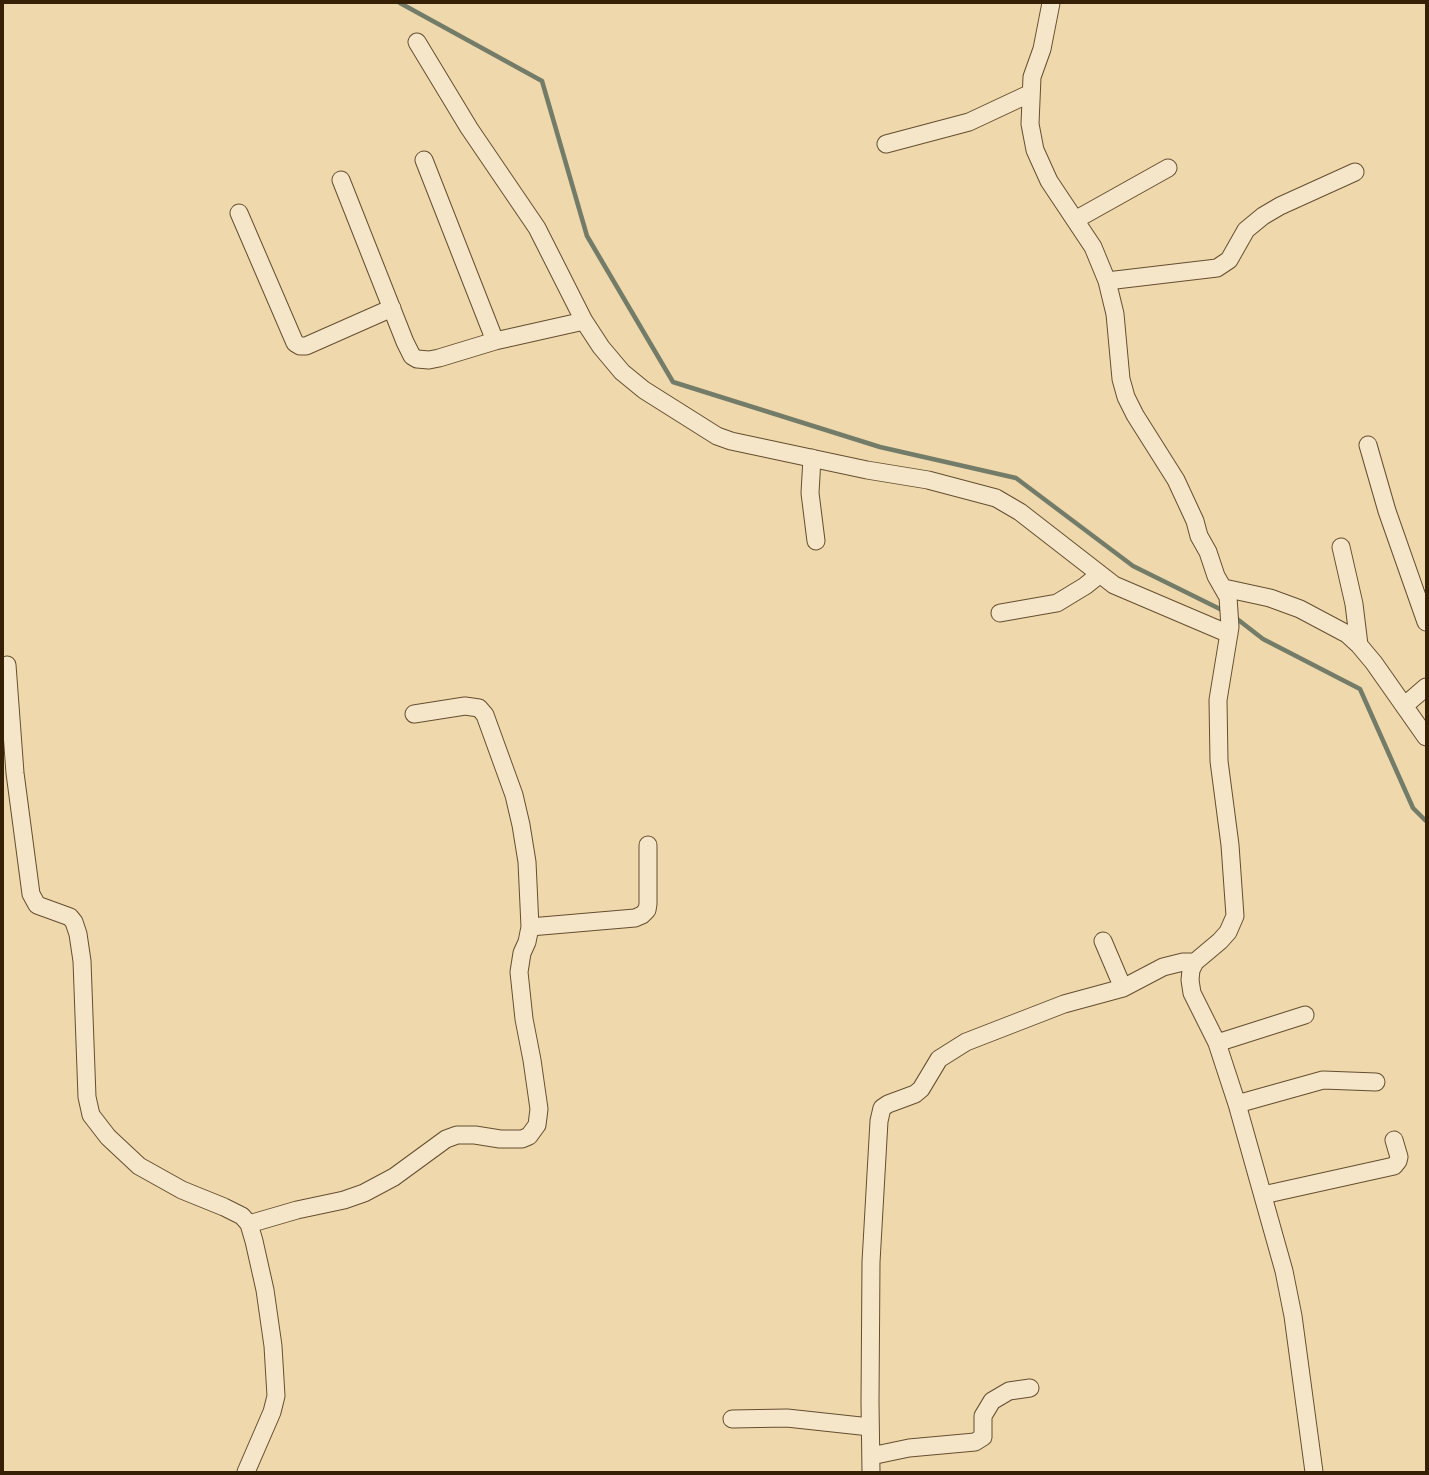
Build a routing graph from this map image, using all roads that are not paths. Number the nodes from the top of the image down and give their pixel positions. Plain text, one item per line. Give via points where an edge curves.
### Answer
1 (1051, 3) edge
2 (417, 42) dead end
3 (1031, 93) junction
4 (886, 144) dead end
5 (424, 160) dead end
6 (1168, 168) dead end
7 (1355, 172) dead end
8 (341, 180) dead end
9 (240, 213) dead end
10 (1075, 220) junction
11 (1107, 281) junction
12 (392, 308) junction
13 (584, 321) junction
14 (496, 341) junction
15 (1368, 445) dead end
16 (812, 458) junction
17 (816, 541) dead end
18 (1341, 547) dead end
19 (1100, 574) junction
20 (1226, 593) junction
21 (1000, 613) dead end
22 (1426, 622) edge
23 (1229, 631) junction
24 (1359, 645) junction
25 (7, 664) dead end
26 (1426, 687) edge
27 (1404, 706) junction
28 (414, 714) dead end
29 (1426, 737) edge
30 (648, 845) dead end
31 (530, 926) junction
32 (1103, 941) dead end
33 (1195, 962) junction
34 (1123, 988) junction
35 (1305, 1015) dead end
36 (1217, 1043) junction
37 (1376, 1082) dead end
38 (1237, 1104) junction
39 (1394, 1140) dead end
40 (1263, 1195) junction
41 (249, 1224) junction
42 (1030, 1388) dead end
43 (732, 1419) dead end
44 (870, 1427) junction
45 (871, 1464) edge
46 (246, 1472) edge
47 (1314, 1472) edge

1 - 3 street via 1042,49 1032,78
2 - 13 street via 469,128 537,228
3 - 4 street via 969,122
3 - 10 street via 1030,124 1035,150 1049,182
5 - 14 street
6 - 10 street
7 - 11 street via 1280,206 1264,216 1246,230 1229,260 1217,268
8 - 12 street
9 - 12 street via 295,343 306,346
10 - 11 street via 1094,247
11 - 20 street via 1115,314 1121,379 1126,397 1176,480 1196,521 1199,536 1208,552 1216,576
12 - 14 street via 405,342 412,356 417,359 439,358
13 - 14 street
13 - 16 street via 622,372 644,390 710,432 747,446
15 - 22 street via 1387,511
16 - 17 street via 810,493
16 - 19 street via 928,480 996,498 1020,512
18 - 24 street via 1354,604
19 - 21 street via 1057,603
19 - 23 street via 1137,596
20 - 23 street
20 - 24 street via 1270,598 1300,608 1347,634
23 - 33 street via 1218,700 1218,761 1230,845 1235,916 1228,932
24 - 27 street
25 - 41 street via 15,773 31,894 37,904 70,917 78,934 82,961 87,1097 91,1115 108,1137 139,1166 182,1190 236,1212
26 - 27 street
27 - 29 street
28 - 31 street via 465,706 479,708 485,715 514,795 521,824
30 - 31 street via 648,904 642,915 635,918
31 - 41 street via 519,972 539,1109 537,1125 530,1136 512,1140 457,1135 446,1139 394,1177 364,1193
32 - 34 street
33 - 34 street via 1163,967
33 - 36 street via 1190,980 1192,992
34 - 44 street via 1064,1004 966,1042 939,1059 921,1089 915,1094 882,1108 879,1121 871,1262
35 - 36 street
36 - 38 street
37 - 38 street via 1323,1080
38 - 40 street
39 - 40 street via 1399,1157 1394,1166
40 - 47 street via 1284,1271 1293,1316
41 - 46 street via 265,1290 273,1346 276,1396 272,1412
42 - 45 street via 1009,1391 992,1401 983,1416 983,1437 975,1442 909,1448
43 - 44 street via 787,1418
44 - 45 street

